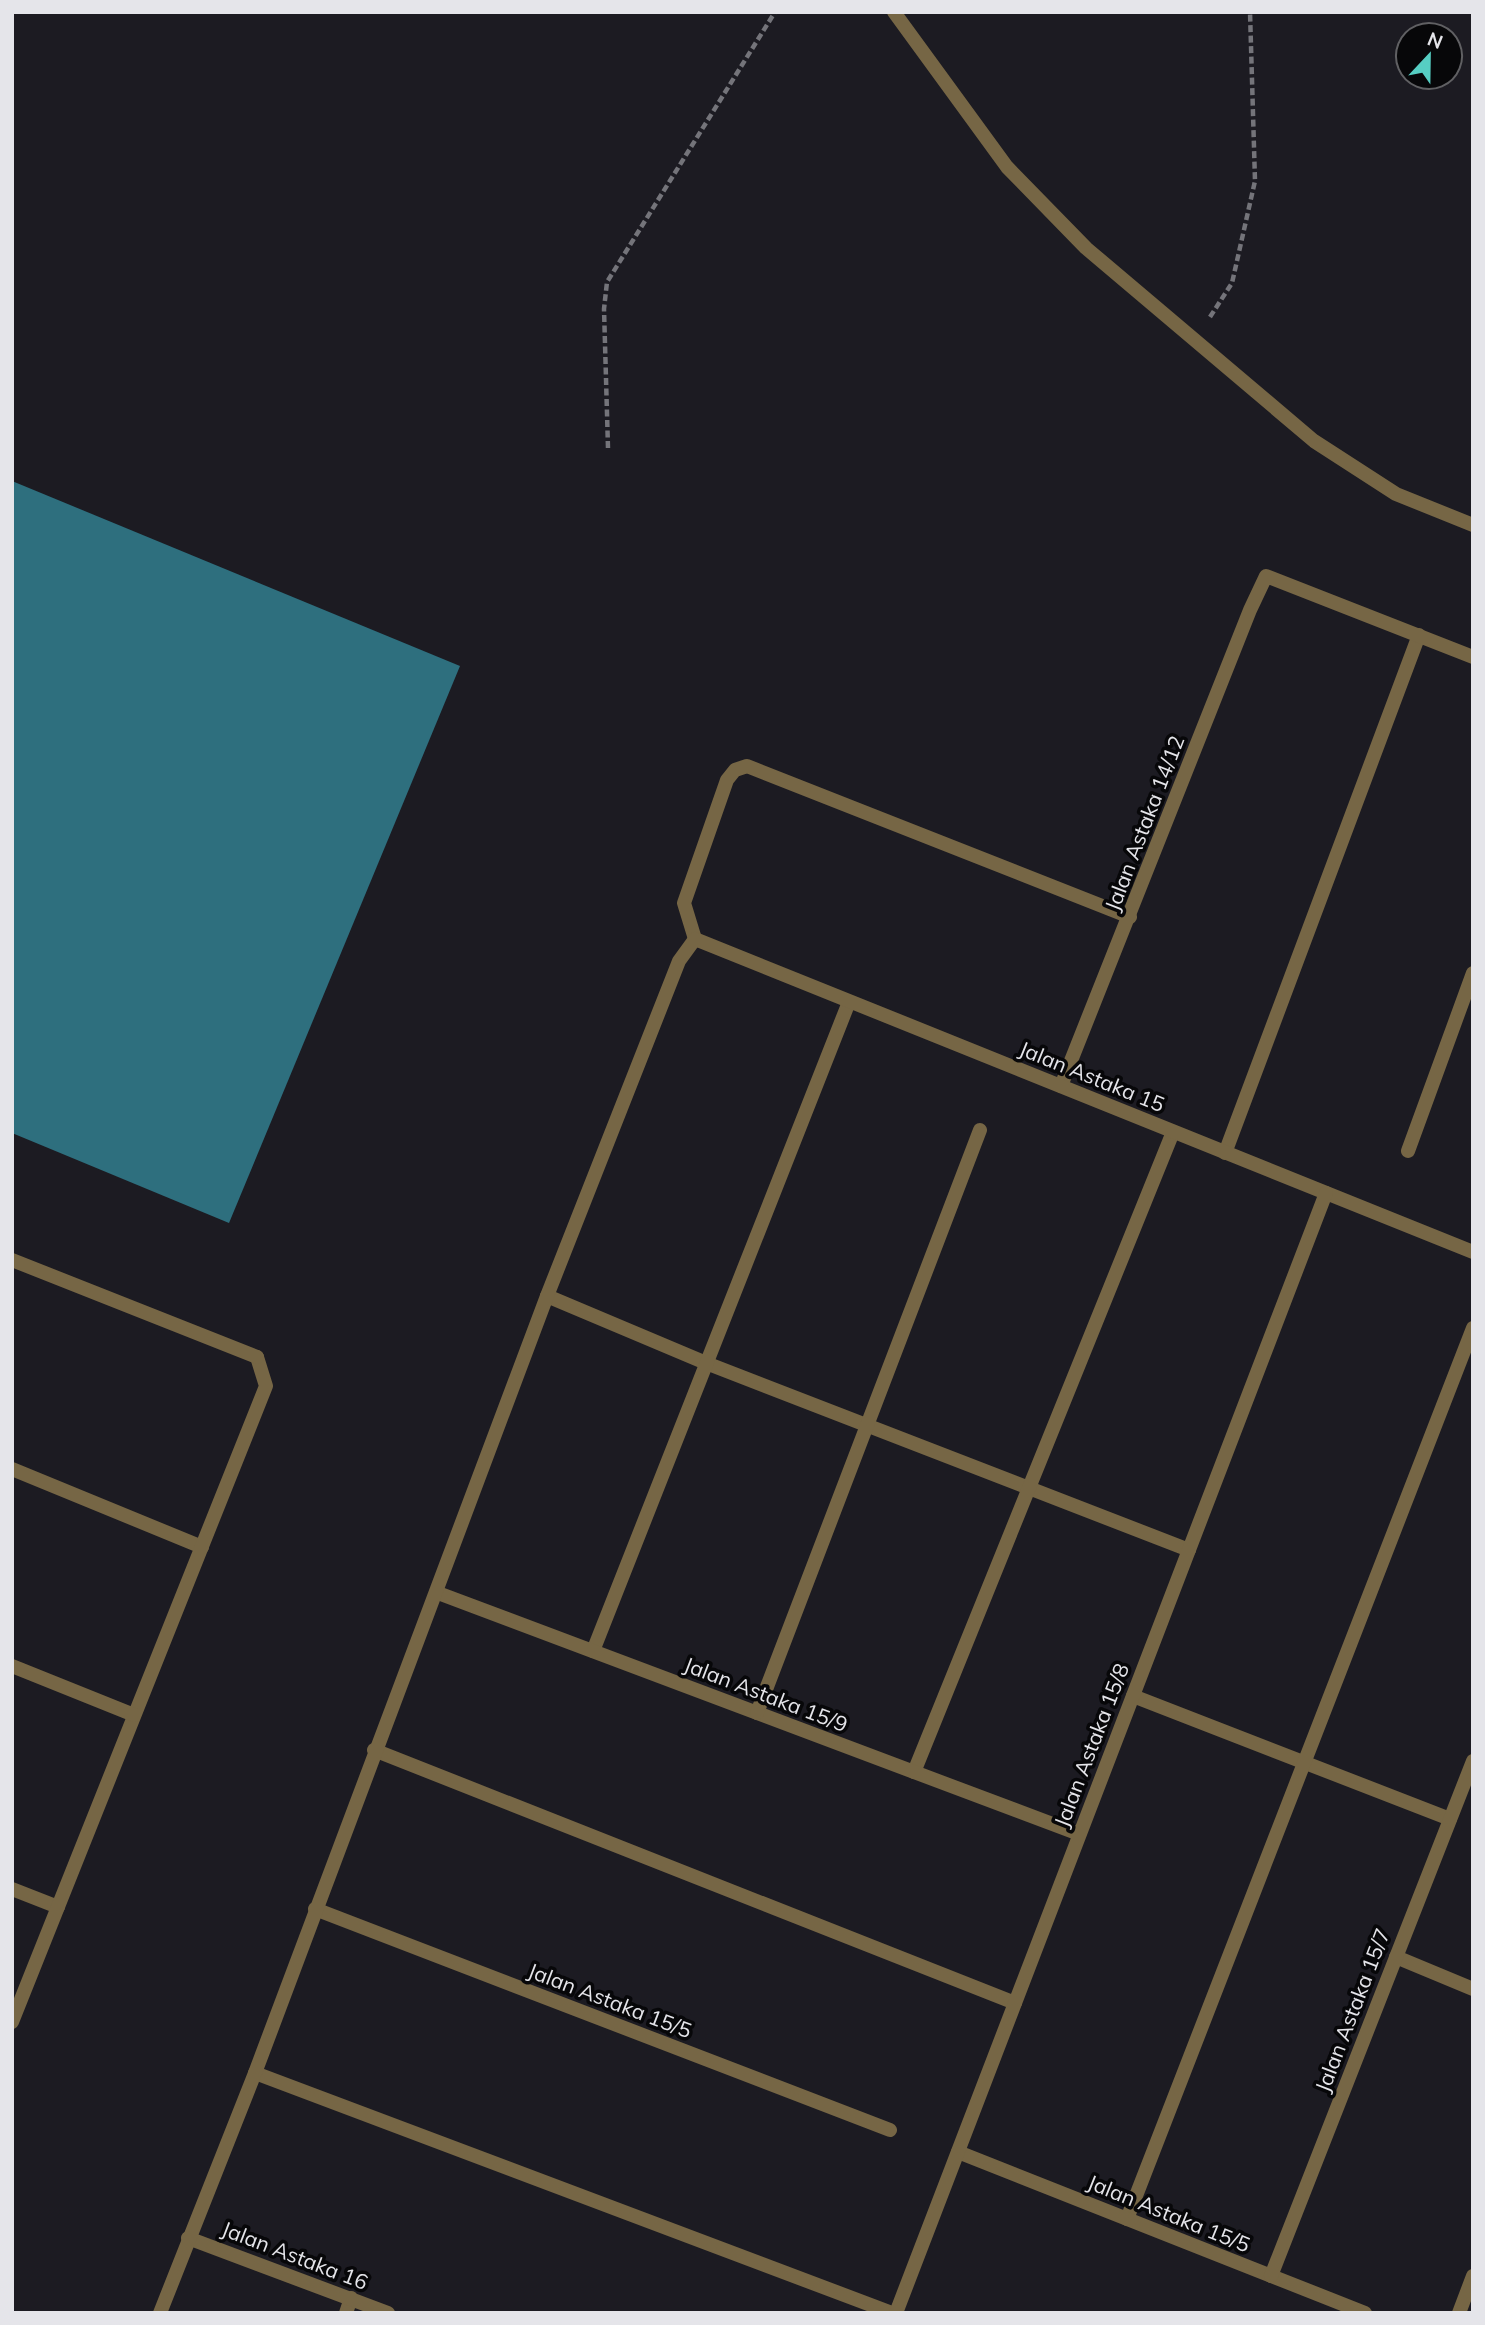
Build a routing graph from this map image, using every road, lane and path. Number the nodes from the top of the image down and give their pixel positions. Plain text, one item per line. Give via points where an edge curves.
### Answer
1 (775, 12) edge
2 (894, 12) edge
3 (1250, 12) edge
4 (1194, 342) junction
5 (608, 448) dead end
6 (1473, 525) edge
7 (1419, 635) junction
8 (1473, 657) edge
9 (1130, 917) junction
10 (695, 939) junction
11 (1473, 973) edge
12 (849, 1002) junction
13 (1061, 1086) junction
14 (980, 1130) dead end
15 (1173, 1132) junction
16 (1408, 1151) dead end
17 (1225, 1153) junction
18 (1326, 1193) junction
19 (1473, 1252) edge
20 (12, 1260) edge
21 (547, 1296) junction
22 (1473, 1328) edge
23 (706, 1363) junction
24 (867, 1424) junction
25 (12, 1469) edge
26 (1030, 1488) junction
27 (202, 1547) junction
28 (1189, 1550) junction
29 (438, 1593) junction
30 (593, 1651) junction
31 (12, 1666) edge
32 (1133, 1696) junction
33 (758, 1713) junction
34 (134, 1715) junction
35 (374, 1750) junction
36 (1473, 1761) edge
37 (1304, 1762) junction
38 (914, 1772) junction
39 (1450, 1819) junction
40 (1079, 1834) junction
41 (12, 1889) edge
42 (58, 1907) junction
43 (315, 1909) junction
44 (1396, 1957) junction
45 (1473, 1989) edge
46 (1014, 2003) junction
47 (12, 2022) edge
48 (255, 2073) junction
49 (890, 2130) dead end
50 (957, 2152) junction
51 (1127, 2219) junction
52 (188, 2238) junction
53 (1271, 2276) junction
54 (1473, 2276) edge
55 (351, 2298) junction
56 (160, 2313) edge
57 (346, 2313) edge
58 (388, 2313) edge
59 (894, 2313) edge
60 (1365, 2313) edge
61 (1459, 2313) edge

1 - 5 path via 607,282
2 - 4 street via 1007,167 1086,248
3 - 4 path via 1255,181 1232,283
4 - 6 street via 1314,441 1396,494
7 - 8 street
7 - 9 street, Jalan Astaka 14/12 via 1266,576
7 - 17 street
9 - 10 street via 747,766 735,770 727,780 684,903
9 - 13 street, Jalan Astaka 14/12
10 - 12 street, Jalan Astaka 15
10 - 21 street via 679,961
11 - 16 street
12 - 13 street, Jalan Astaka 15
12 - 23 street
13 - 15 street, Jalan Astaka 15
14 - 24 street
15 - 17 street, Jalan Astaka 15
15 - 26 street
17 - 18 street, Jalan Astaka 15
18 - 19 street, Jalan Astaka 15
18 - 28 street, Jalan Astaka 15/8
20 - 27 street via 257,1357 266,1386
21 - 23 street
21 - 29 street
22 - 37 street
23 - 24 street
23 - 30 street
24 - 26 street
24 - 33 street
25 - 27 street
26 - 28 street
26 - 38 street
27 - 34 street
28 - 32 street, Jalan Astaka 15/8
29 - 30 street, Jalan Astaka 15/9
29 - 35 street
30 - 33 street, Jalan Astaka 15/9
31 - 34 street
32 - 37 street
32 - 40 street, Jalan Astaka 15/8
33 - 38 street, Jalan Astaka 15/9
34 - 42 street
35 - 43 street
35 - 46 street
36 - 39 street, Jalan Astaka 15/7
37 - 39 street
37 - 51 street
38 - 40 street, Jalan Astaka 15/9
39 - 44 street, Jalan Astaka 15/7
40 - 46 street, Jalan Astaka 15/8
41 - 42 street
42 - 47 street
43 - 48 street
43 - 49 street, Jalan Astaka 15/5
44 - 45 street
44 - 53 street, Jalan Astaka 15/7
46 - 50 street, Jalan Astaka 15/8
48 - 52 street
48 - 59 street
50 - 51 street, Jalan Astaka 15/5
50 - 59 street, Jalan Astaka 15/8
51 - 53 street, Jalan Astaka 15/5
52 - 55 street, Jalan Astaka 16
52 - 56 street
53 - 60 street, Jalan Astaka 15/5
54 - 61 street
55 - 57 street
55 - 58 street, Jalan Astaka 16

